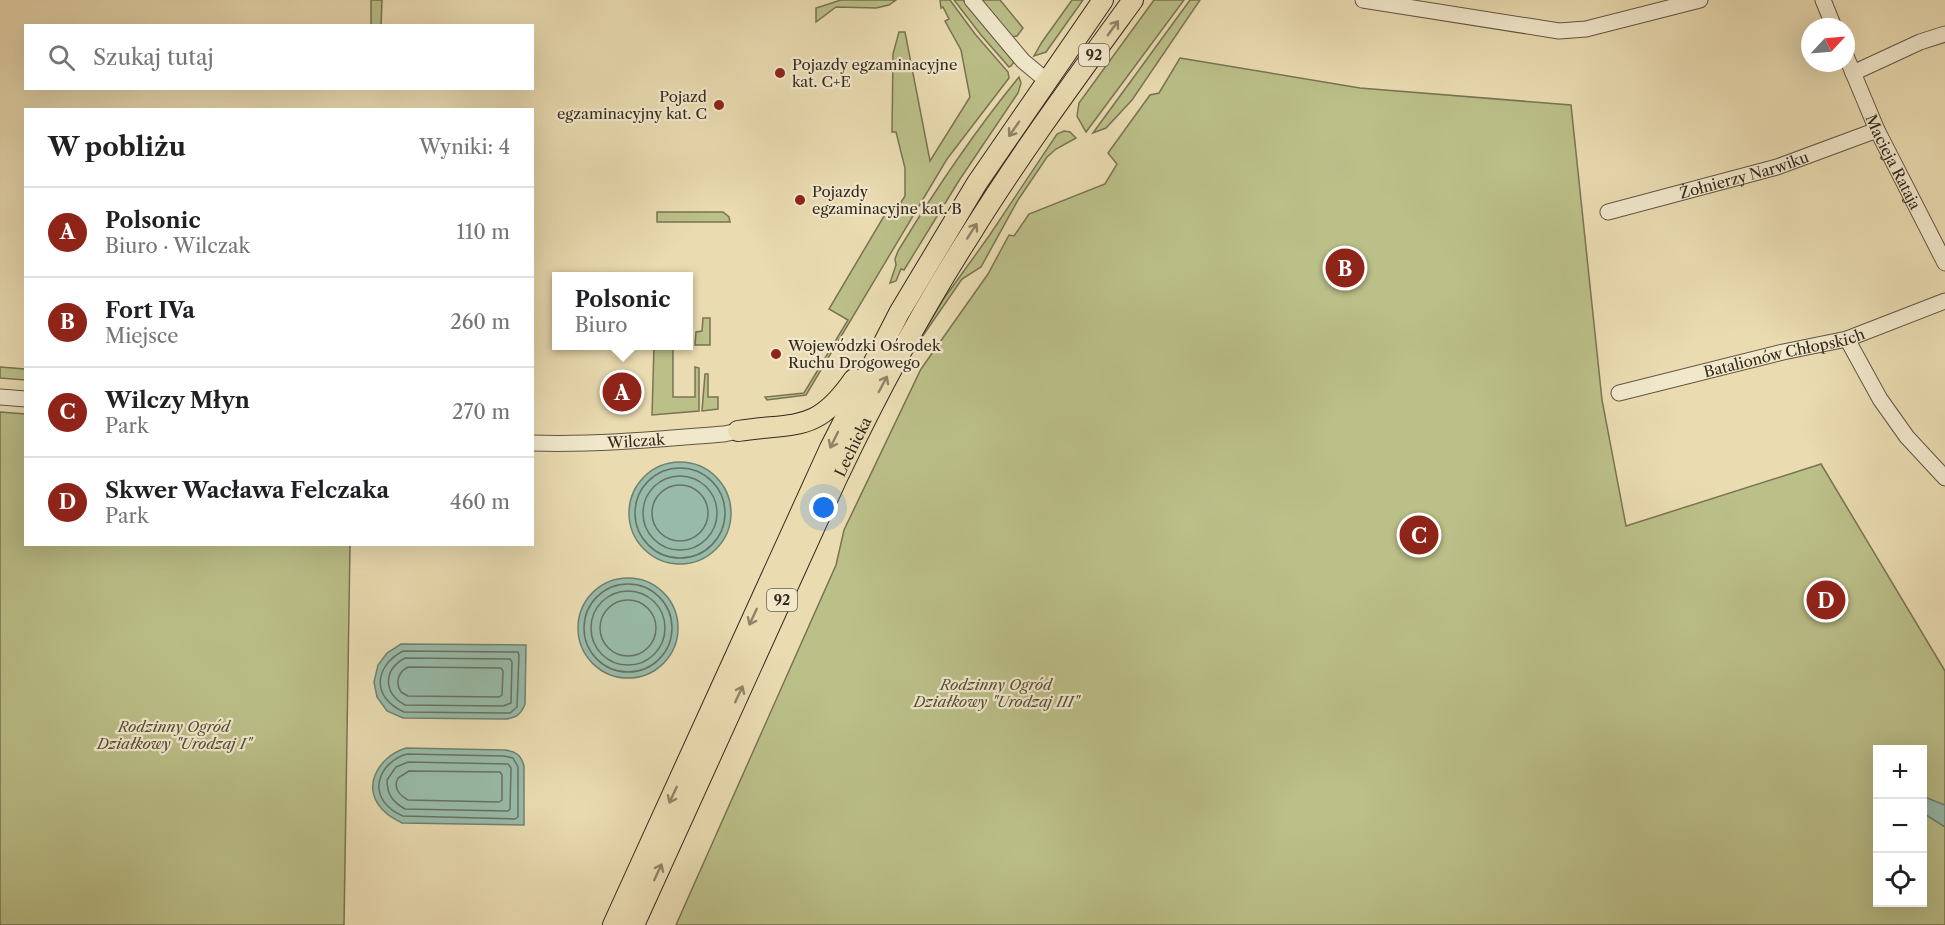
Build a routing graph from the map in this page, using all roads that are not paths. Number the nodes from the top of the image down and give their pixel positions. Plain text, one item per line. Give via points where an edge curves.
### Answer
1 (972, 0) edge
2 (1103, 0) edge
3 (1133, 0) edge
4 (1363, 0) edge
5 (1700, 0) edge
6 (1823, 0) edge
7 (1830, 18) edge
8 (1945, 34) edge
9 (1853, 73) joint
10 (1047, 81) junction
11 (1878, 130) junction
12 (1608, 212) dead end
13 (1939, 235) edge
14 (1945, 263) edge
15 (1945, 301) edge
16 (899, 313) junction
17 (1847, 339) junction
18 (1619, 393) dead end
19 (0, 397) edge
20 (24, 399) edge
21 (738, 431) joint
22 (534, 443) edge
23 (1945, 478) edge
24 (613, 925) edge
25 (634, 925) edge

1 - 10 street via 1023,61
2 - 10 main road, Lechicka / 92
25 -> 3 main road, Lechicka / 92 via 837,478 909,337 1000,187
4 - 5 street via 1559,32 1586,29
6 - 7 street
8 - 9 street
9 - 11 street, Macieja Rataja
10 -> 16 main road, Lechicka / 92 via 977,183
11 - 12 street, Żołnierzy Narwiku via 1777,167
11 - 13 street, Macieja Rataja
13 - 14 street, Macieja Rataja
15 - 17 street, Batalionów Chłopskich
16 - 21 main road via 846,391 828,410 801,424
16 -> 24 main road, Lechicka / 92 via 830,448
17 - 18 street, Batalionów Chłopskich
17 - 23 street via 1880,399 1907,437
19 - 20 street
21 - 22 street, Wilczak via 610,442

